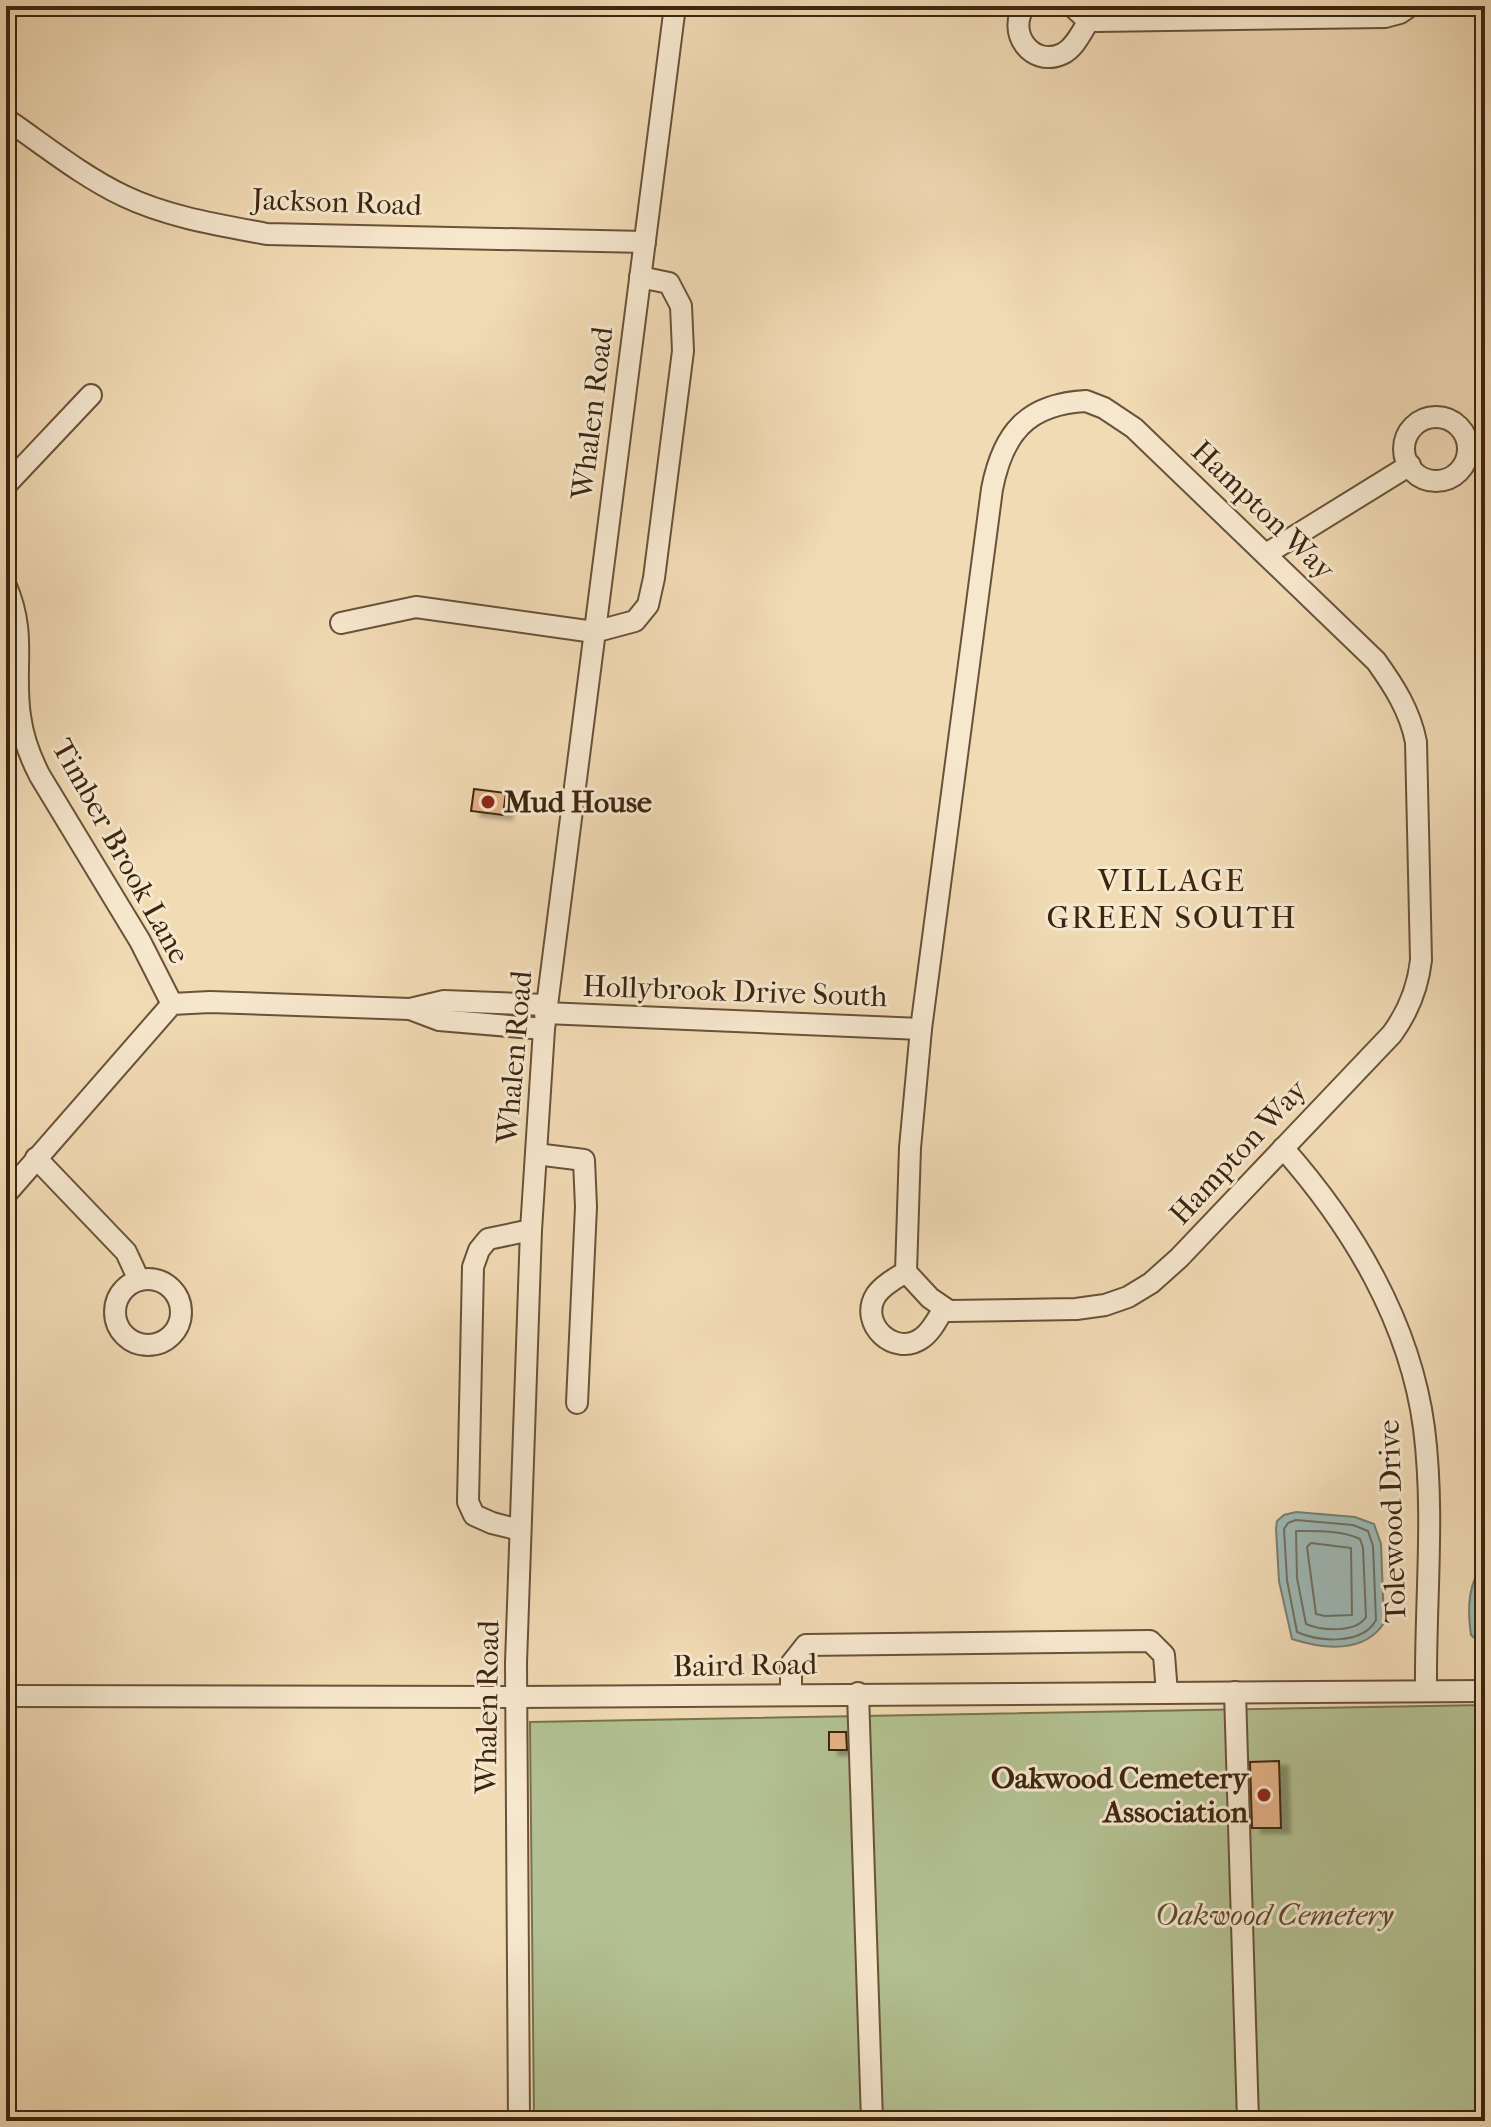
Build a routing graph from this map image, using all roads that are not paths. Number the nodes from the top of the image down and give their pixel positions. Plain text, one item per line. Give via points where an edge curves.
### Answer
1 (675, 6) edge
2 (1025, 6) edge
3 (1072, 6) edge
4 (1410, 6) edge
5 (1090, 19) junction
6 (6, 119) edge
7 (645, 242) junction
8 (640, 277) junction
9 (91, 395) dead end
10 (1410, 465) dead end
11 (6, 485) edge
12 (1266, 554) junction
13 (6, 586) edge
14 (341, 623) dead end
15 (594, 632) junction
16 (13, 714) edge
17 (172, 1004) junction
18 (545, 1016) junction
19 (921, 1029) junction
20 (1283, 1148) junction
21 (536, 1154) junction
22 (36, 1158) junction
23 (6, 1194) edge
24 (531, 1230) junction
25 (906, 1272) junction
26 (139, 1280) dead end
27 (944, 1308) junction
28 (577, 1403) dead end
29 (520, 1530) junction
30 (1426, 1691) junction
31 (1485, 1691) edge
32 (1235, 1692) junction
33 (858, 1693) junction
34 (1167, 1693) junction
35 (791, 1695) junction
36 (6, 1696) edge
37 (516, 1697) junction
38 (519, 2121) edge
39 (872, 2121) edge
40 (1248, 2121) edge

1 - 7 street, Whalen Road
2 - 5 street via 1018,20 1020,39 1042,56 1069,49
3 - 5 street
4 - 5 street via 1385,17
6 - 7 street, Jackson Road via 123,195 153,208 267,234
7 - 8 street, Whalen Road
8 - 15 street, Whalen Road
8 - 15 street via 669,283 681,306 683,329 654,578 648,605 635,621
9 - 11 street
10 - 12 street
12 - 19 street, Hampton Way via 1134,428 1104,408 1086,401 1063,402 1025,420 1011,437 992,489
12 - 20 street, Hampton Way via 1376,661 1406,709 1416,742 1421,960 1412,999 1392,1034
13 - 16 street, Timber Brook Lane via 19,631
14 - 15 street via 416,607
15 - 18 street, Whalen Road
16 - 17 street, Timber Brook Lane via 40,776
17 - 18 street, Hollybrook Drive South via 410,1009 439,1020
17 - 22 street
18 - 19 street, Hollybrook Drive South
18 - 21 street, Whalen Road
19 - 25 street, Hampton Way
20 - 27 street, Hampton Way via 1179,1258 1128,1297 1076,1309
20 - 30 street, Tolewood Drive via 1339,1216 1372,1273 1415,1381 1428,1481
21 - 24 street, Whalen Road
21 - 28 street via 584,1160
22 - 23 street
22 - 26 street via 126,1252
24 - 29 street, Whalen Road
24 - 29 street via 488,1239 473,1267 468,1502 474,1515
25 - 27 street
25 - 27 street via 884,1287 873,1304 879,1333 895,1343 915,1342 930,1331
29 - 37 street, Whalen Road
30 - 31 street, Baird Road
30 - 32 street, Baird Road
32 - 34 street, Baird Road
32 - 40 street
33 - 34 street, Baird Road
33 - 35 street, Baird Road
33 - 39 street
34 - 35 street via 1164,1655 1150,1641 1135,1641 806,1645 791,1664
35 - 37 street, Baird Road
36 - 37 street, Baird Road
37 - 38 street, Whalen Road

